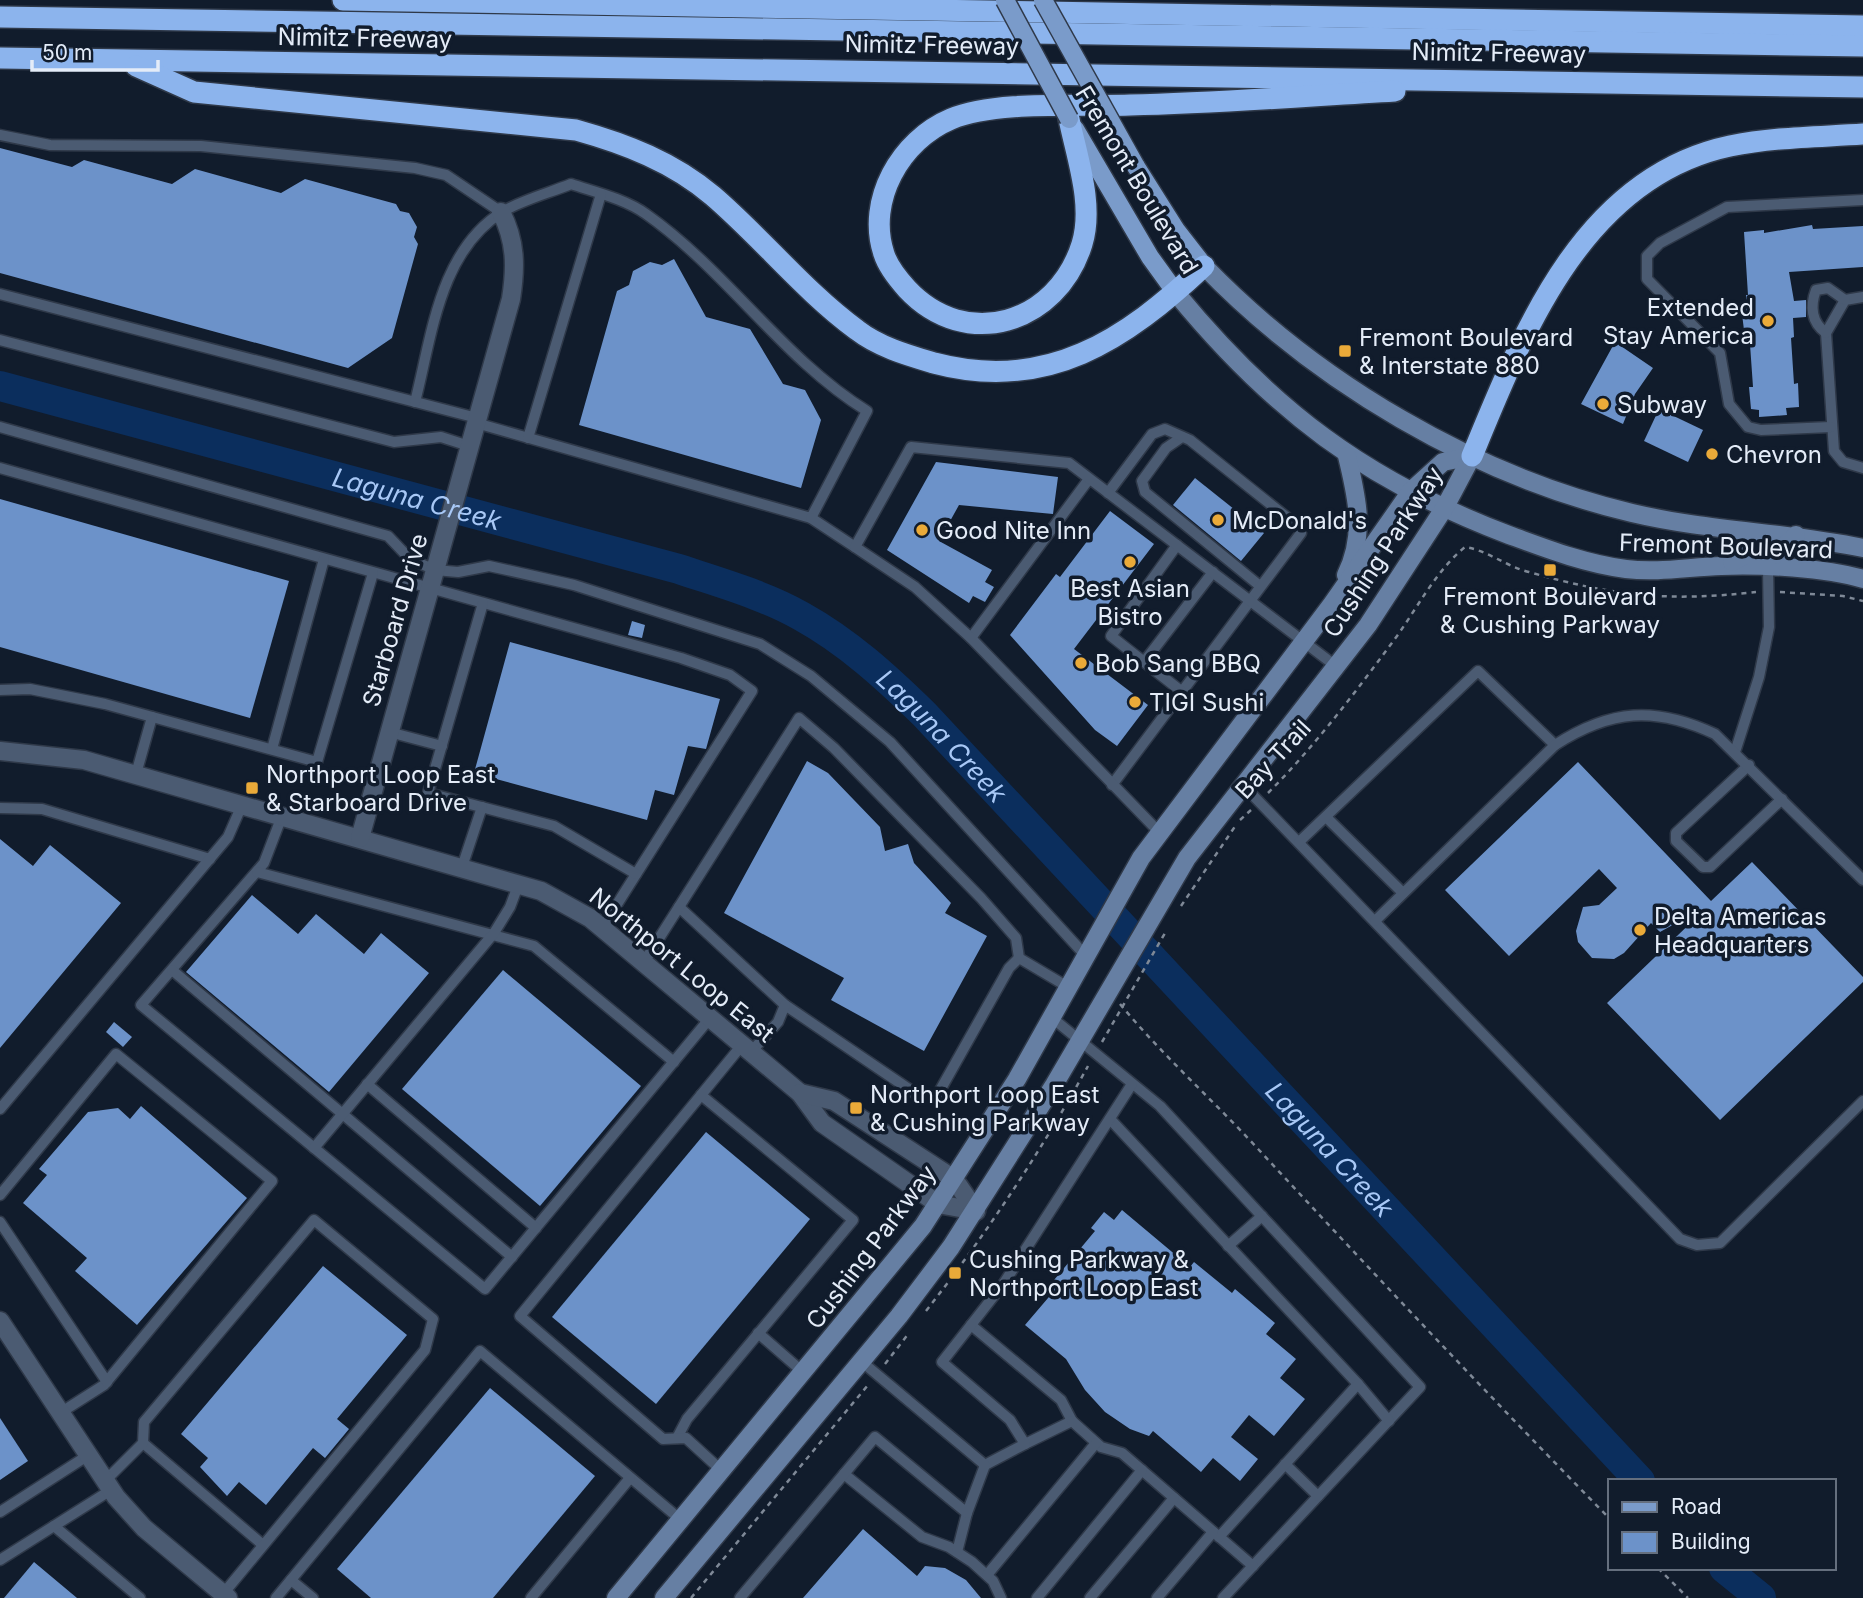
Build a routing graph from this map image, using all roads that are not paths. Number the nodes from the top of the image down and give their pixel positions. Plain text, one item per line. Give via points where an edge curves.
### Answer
1 (343, 0) edge
2 (707, 0) edge
3 (1005, 0) edge
4 (1043, 0) edge
5 (675, 6) junction
6 (0, 17) edge
7 (1863, 26) edge
8 (1863, 46) edge
9 (0, 58) edge
10 (127, 61) junction
11 (1564, 80) junction
12 (1863, 86) edge
13 (1069, 119) junction
14 (1863, 134) edge
15 (0, 135) edge
16 (601, 194) junction
17 (1863, 200) edge
18 (501, 212) junction
19 (1204, 267) junction
20 (1175, 293) junction
21 (0, 294) edge
22 (1863, 297) edge
23 (1846, 300) junction
24 (1826, 332) junction
25 (0, 340) edge
26 (415, 402) junction
27 (476, 420) junction
28 (0, 427) edge
29 (1831, 427) junction
30 (1182, 437) junction
31 (528, 438) junction
32 (468, 449) junction
33 (1347, 456) junction
34 (1472, 456) junction
35 (0, 468) edge
36 (1863, 468) edge
37 (1089, 479) junction
38 (1411, 491) junction
39 (1108, 493) junction
40 (1445, 507) junction
41 (811, 518) junction
42 (1796, 535) junction
43 (1177, 545) junction
44 (855, 547) junction
45 (1863, 548) edge
46 (324, 559) junction
47 (436, 565) junction
48 (1723, 566) junction
49 (1863, 566) edge
50 (1768, 569) junction
51 (1213, 572) junction
52 (373, 573) junction
53 (1826, 573) junction
54 (1863, 579) edge
55 (1260, 586) junction
56 (429, 589) junction
57 (1250, 600) junction
58 (483, 603) junction
59 (1332, 604) junction
60 (971, 638) junction
61 (1305, 641) junction
62 (1144, 662) junction
63 (1338, 667) junction
64 (0, 690) edge
65 (1181, 691) junction
66 (152, 717) junction
67 (389, 732) junction
68 (1555, 745) junction
69 (442, 746) junction
70 (272, 749) junction
71 (0, 751) edge
72 (1735, 752) junction
73 (1749, 765) junction
74 (136, 774) junction
75 (1112, 785) junction
76 (1244, 786) junction
77 (1783, 799) junction
78 (242, 804) junction
79 (482, 807) junction
80 (0, 808) edge
81 (282, 816) junction
82 (1326, 817) junction
83 (1159, 832) junction
84 (359, 838) junction
85 (1299, 842) junction
86 (210, 859) junction
87 (462, 867) junction
88 (257, 872) junction
89 (636, 874) junction
90 (1863, 880) edge
91 (519, 883) junction
92 (1403, 893) junction
93 (679, 907) junction
94 (1375, 921) junction
95 (603, 928) junction
96 (494, 933) junction
97 (1088, 951) junction
98 (1019, 958) junction
99 (644, 962) junction
100 (172, 970) junction
101 (1068, 987) junction
102 (785, 1005) junction
103 (1051, 1017) junction
104 (710, 1018) junction
105 (1081, 1040) junction
106 (746, 1049) junction
107 (674, 1062) junction
108 (367, 1084) junction
109 (1132, 1084) junction
110 (800, 1093) junction
111 (701, 1094) junction
112 (1863, 1101) edge
113 (0, 1109) edge
114 (342, 1114) junction
115 (1110, 1119) junction
116 (314, 1148) junction
117 (954, 1179) junction
118 (0, 1195) edge
119 (938, 1204) junction
120 (976, 1211) junction
121 (1262, 1216) junction
122 (0, 1222) edge
123 (536, 1228) junction
124 (1228, 1246) junction
125 (512, 1257) junction
126 (971, 1325) junction
127 (2, 1330) edge
128 (758, 1333) junction
129 (861, 1362) junction
130 (804, 1373) junction
131 (107, 1382) junction
132 (1358, 1384) junction
133 (60, 1413) junction
134 (1072, 1421) junction
135 (1389, 1421) junction
136 (677, 1438) junction
137 (143, 1443) junction
138 (1096, 1443) junction
139 (1025, 1444) junction
140 (87, 1455) junction
141 (1285, 1464) junction
142 (985, 1465) junction
143 (1142, 1470) junction
144 (722, 1471) junction
145 (844, 1474) junction
146 (630, 1478) junction
147 (107, 1486) junction
148 (1318, 1496) junction
149 (1174, 1498) junction
150 (0, 1512) edge
151 (967, 1513) junction
152 (681, 1520) junction
153 (54, 1526) junction
154 (1216, 1534) junction
155 (262, 1545) junction
156 (957, 1552) junction
157 (0, 1560) edge
158 (1253, 1566) junction
159 (987, 1575) junction
160 (291, 1580) junction
161 (225, 1596) edge
162 (140, 1598) edge
163 (276, 1598) edge
164 (313, 1598) edge
165 (531, 1598) edge
166 (616, 1598) edge
167 (664, 1598) edge
168 (740, 1598) edge
169 (1000, 1598) edge
170 (1037, 1598) edge
171 (1090, 1598) edge
172 (1157, 1598) edge
173 (1223, 1598) edge

1 - 5 highway, Nimitz Freeway
2 - 5 highway
3 - 13 main road, Fremont Boulevard, bridge
4 - 19 main road, Fremont Boulevard, bridge via 1135,164
5 - 7 highway, Nimitz Freeway
6 - 8 highway
9 - 10 highway, Nimitz Freeway
10 - 11 highway, Nimitz Freeway
10 - 20 highway via 194,92 576,130 626,144 712,195 859,332 895,351 966,371 1016,371 1066,361 1105,345
11 - 12 highway, Nimitz Freeway
11 - 13 highway via 976,113 951,119 919,139 900,160 881,206 884,254 897,279 915,298 960,322 985,325 1036,309 1058,290 1072,269 1086,210
13 - 20 main road, Fremont Boulevard
14 - 34 highway via 1728,146 1652,180 1616,206 1560,271
15 - 18 lane via 50,145 201,146 415,168 446,175
16 - 18 lane via 571,184
16 - 31 lane
16 - 41 lane via 645,213 835,391 867,411
17 - 29 lane via 1727,207 1660,243 1647,256 1647,279 1720,353 1729,404 1748,427
18 - 26 lane via 463,248 446,280
18 - 27 street, Starboard Drive via 515,252 514,276
19 - 20 highway
19 - 34 main road, Fremont Boulevard via 1262,324 1366,399
20 - 33 main road, Fremont Boulevard via 1266,392
21 - 26 lane
22 - 23 lane
23 - 24 lane
23 - 24 lane via 1828,288 1816,290 1813,317 1817,327
24 - 29 lane
25 - 32 lane via 394,442 441,437
26 - 27 lane
27 - 31 lane
27 - 32 street, Starboard Drive
28 - 47 lane via 388,536 410,559
29 - 36 lane via 1834,451 1843,462
30 - 39 lane via 1165,429 1152,434
30 - 55 lane via 1166,448 1142,481 1145,492
30 - 55 lane via 1299,527 1301,533
31 - 41 lane
32 - 47 street, Starboard Drive
33 - 38 main road, Fremont Boulevard
33 - 59 main road via 1358,502 1358,540
34 - 38 main road, Cushing Parkway via 1443,462
34 - 40 main road, Cushing Parkway
34 - 42 main road, Fremont Boulevard via 1631,513 1683,524
35 - 46 lane
37 - 39 lane
37 - 44 lane via 1069,463 911,447
37 - 60 lane
38 - 40 main road, Fremont Boulevard
38 - 59 main road, Cushing Parkway
39 - 43 lane
40 - 48 main road, Fremont Boulevard via 1544,548 1593,562 1626,569
40 - 63 main road, Cushing Parkway
41 - 44 lane
42 - 45 main road, Fremont Boulevard
42 - 48 main road via 1775,555 1746,555
43 - 51 lane
43 - 62 lane via 1111,636
44 - 60 lane via 915,587
46 - 52 lane
46 - 70 lane
47 - 56 street, Starboard Drive
47 - 97 lane via 458,572 489,566 562,582 760,644 811,676 890,742
48 - 50 main road, Fremont Boulevard
49 - 53 main road via 1837,565
50 - 53 main road, Fremont Boulevard
50 - 72 lane via 1769,627 1753,700
51 - 57 lane
51 - 62 lane
52 - 56 lane
52 - 70 lane via 317,762
53 - 54 main road, Fremont Boulevard
55 - 57 lane
56 - 58 lane
56 - 67 street, Starboard Drive
57 - 61 lane
57 - 65 lane
58 - 69 lane
58 - 89 lane via 681,658 730,675 752,691
59 - 61 main road, Cushing Parkway
60 - 75 lane
61 - 63 lane
61 - 83 main road, Cushing Parkway
62 - 65 lane
63 - 76 main road, Cushing Parkway
64 - 66 lane via 30,689
65 - 75 lane
66 - 70 lane
66 - 74 lane
67 - 69 lane
67 - 84 street, Starboard Drive
68 - 72 lane via 1604,720 1632,714 1661,715 1715,734
68 - 82 lane via 1478,671
68 - 92 lane
69 - 79 lane via 428,793
71 - 74 street, Northport Loop East via 62,756
72 - 73 lane
73 - 77 lane
73 - 77 lane via 1675,833 1676,841 1703,867 1710,867
74 - 78 street, Northport Loop East
75 - 83 lane
76 - 85 lane
76 - 105 main road, Cushing Parkway via 1187,858
77 - 90 lane
78 - 81 street, Northport Loop East
78 - 86 lane via 228,837
79 - 87 lane
79 - 89 lane via 554,826
80 - 86 lane via 42,809
81 - 84 street, Northport Loop East
81 - 88 lane
82 - 85 lane
82 - 92 lane
83 - 97 main road, Cushing Parkway
84 - 87 street, Northport Loop East
85 - 94 lane
86 - 113 lane
87 - 91 street, Northport Loop East
88 - 96 lane
88 - 100 lane
89 - 95 lane
91 - 95 street, Northport Loop East via 566,903
91 - 96 lane
92 - 94 lane
93 - 98 lane via 799,718 981,898 1016,938
93 - 99 lane
93 - 102 lane
94 - 112 lane via 1680,1240 1698,1245 1720,1242
95 - 99 street, Northport Loop East
96 - 107 lane via 534,946
96 - 108 lane
97 - 101 main road, Cushing Parkway
98 - 101 lane
98 - 102 lane via 938,1094 922,1097
99 - 104 street, Northport Loop East
100 - 114 lane
100 - 116 lane via 141,1005
101 - 103 main road, Cushing Parkway
102 - 106 lane via 778,1023
103 - 105 lane
103 - 117 main road, Cushing Parkway
104 - 106 street, Northport Loop East
104 - 107 lane
105 - 109 lane
105 - 120 main road, Cushing Parkway
106 - 110 street, Northport Loop East
106 - 111 lane
107 - 123 lane
108 - 114 lane
108 - 123 lane
109 - 115 lane
109 - 121 lane via 1160,1106
110 - 117 street, Northport Loop East via 834,1101
110 - 119 street, Northport Loop East via 822,1123
111 - 128 lane via 853,1220
111 - 136 lane via 520,1316 663,1439
114 - 116 lane
114 - 125 lane
115 - 124 lane
115 - 126 lane via 1004,1283
116 - 125 lane via 485,1289
117 - 119 main road, Cushing Parkway
117 - 120 street, Northport Loop East
118 - 131 lane via 116,1054 272,1181
119 - 120 street, Northport Loop East
119 - 130 main road, Cushing Parkway
120 - 129 main road, Cushing Parkway
121 - 124 lane
121 - 135 lane via 1420,1387
122 - 131 lane
123 - 125 lane
124 - 132 lane
126 - 134 lane via 1061,1400
126 - 139 lane via 942,1362 1010,1420
127 - 133 street
128 - 130 lane
128 - 136 lane via 687,1419
129 - 142 lane
129 - 167 main road, Cushing Parkway
130 - 144 main road, Cushing Parkway
131 - 133 lane
132 - 135 lane
132 - 141 lane
133 - 140 street
134 - 138 lane
134 - 139 lane
135 - 148 lane
136 - 144 lane via 686,1438
137 - 147 lane
137 - 155 lane
137 - 155 lane via 144,1422 314,1220 433,1319 425,1350
138 - 143 lane via 1122,1453
138 - 159 lane
139 - 142 lane
140 - 147 street
140 - 150 lane
141 - 148 lane
141 - 154 lane
142 - 151 lane
143 - 149 lane
143 - 170 lane
144 - 152 main road, Cushing Parkway
145 - 151 lane via 875,1437
145 - 156 lane via 922,1537
145 - 168 lane
146 - 152 lane
146 - 160 lane via 480,1351
146 - 165 lane
147 - 153 lane
147 - 161 street via 144,1528
148 - 158 lane
149 - 154 lane
149 - 171 lane
151 - 156 lane
152 - 166 main road, Cushing Parkway
153 - 157 lane
153 - 162 lane
154 - 158 lane
154 - 172 lane
155 - 161 lane
156 - 159 lane
158 - 173 lane
159 - 169 lane
160 - 163 lane
160 - 164 lane

